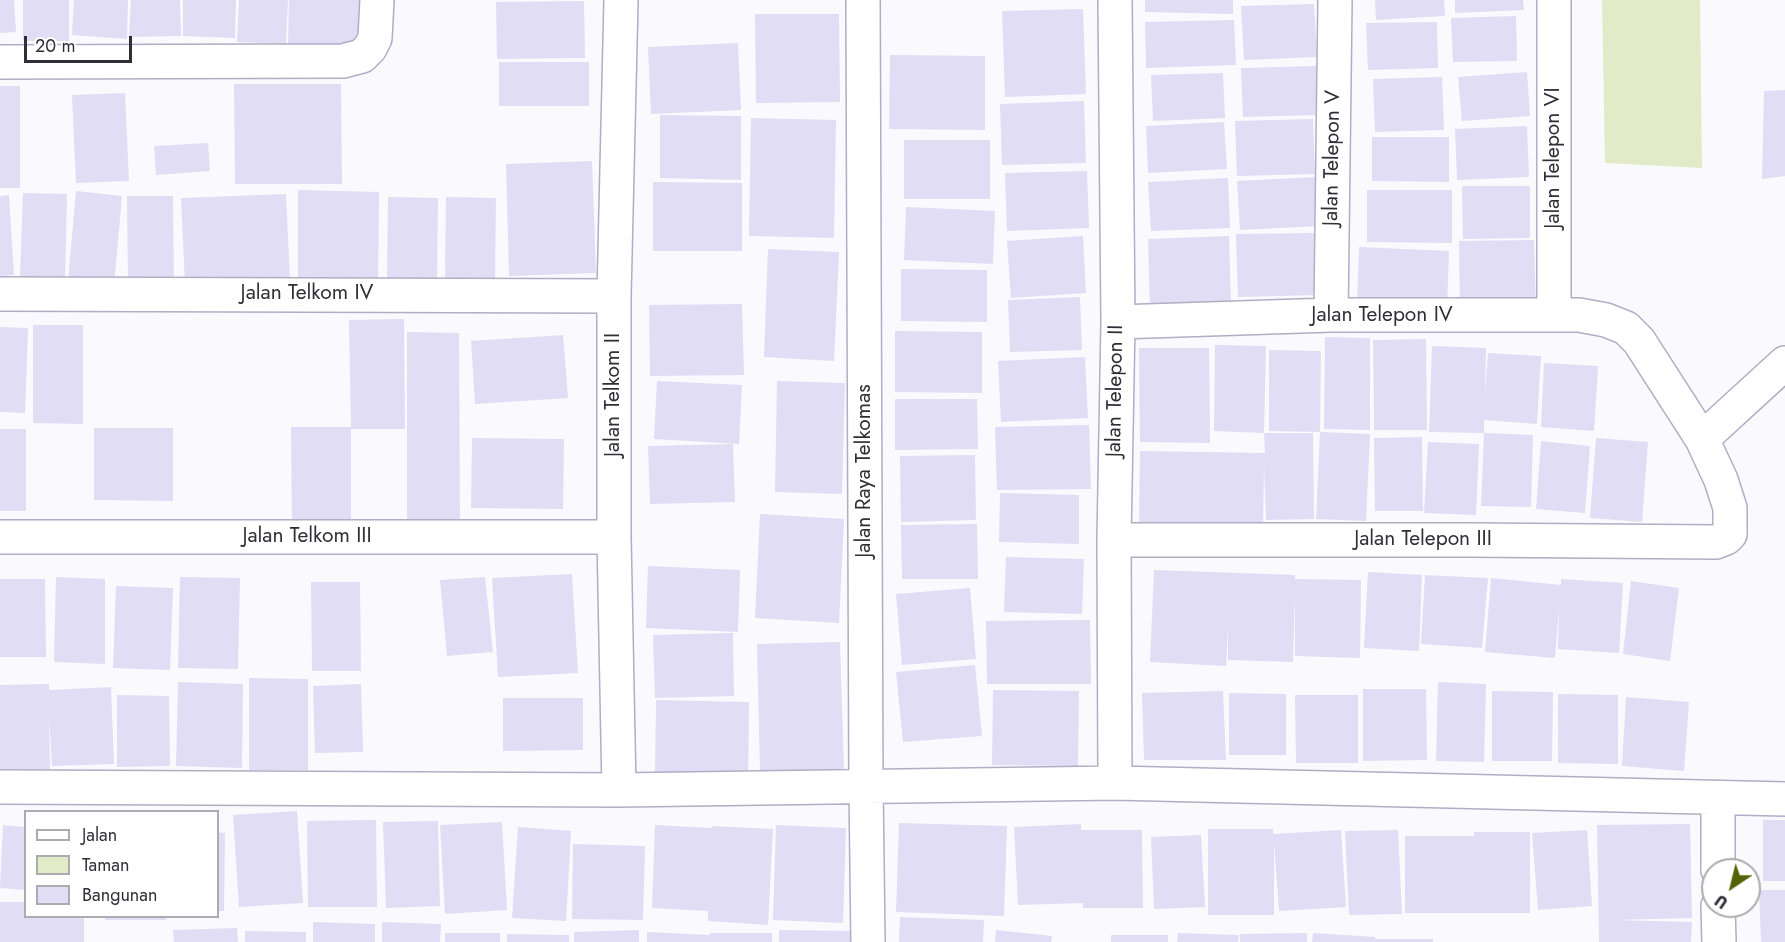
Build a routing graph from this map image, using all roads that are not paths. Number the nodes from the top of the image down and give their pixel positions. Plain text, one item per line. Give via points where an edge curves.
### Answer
1 (377, 0) edge
2 (621, 0) edge
3 (863, 0) edge
4 (1115, 0) edge
5 (1335, 0) edge
6 (1554, 0) edge
7 (0, 62) edge
8 (0, 294) edge
9 (614, 296) junction
10 (1332, 315) junction
11 (1554, 315) junction
12 (1118, 322) junction
13 (1785, 363) edge
14 (1702, 440) junction
15 (0, 537) edge
16 (614, 537) junction
17 (1114, 540) junction
18 (1115, 783) junction
19 (866, 786) junction
20 (0, 787) edge
21 (619, 790) junction
22 (1718, 798) junction
23 (1785, 800) edge
24 (1718, 858) edge
25 (1718, 918) edge
26 (868, 942) edge
27 (1719, 942) edge

1 - 7 street via 375,39 370,48 362,56 343,61
2 - 9 street, Jalan Telkom II
3 - 19 street, Jalan Raya Telkomas
4 - 12 street, Jalan Telepon II
5 - 10 street, Jalan Telepon V
6 - 11 street, Jalan Telepon VI
8 - 9 street, Jalan Telkom IV
9 - 16 street, Jalan Telkom II
10 - 11 street, Jalan Telepon IV
10 - 12 street, Jalan Telepon IV
11 - 14 street, Jalan Telepon IV via 1579,315 1626,328 1639,341
12 - 17 street, Jalan Telepon II
13 - 14 street
14 - 17 street, Jalan Telepon III via 1730,508 1730,534 1716,542
15 - 16 street, Jalan Telkom III
16 - 21 street, Jalan Telkom II
17 - 18 street, Jalan Telepon II
18 - 19 street
18 - 22 street
19 - 21 street
19 - 26 street, Jalan Raya Telkomas
20 - 21 street
22 - 23 street
22 - 24 street
25 - 27 street

